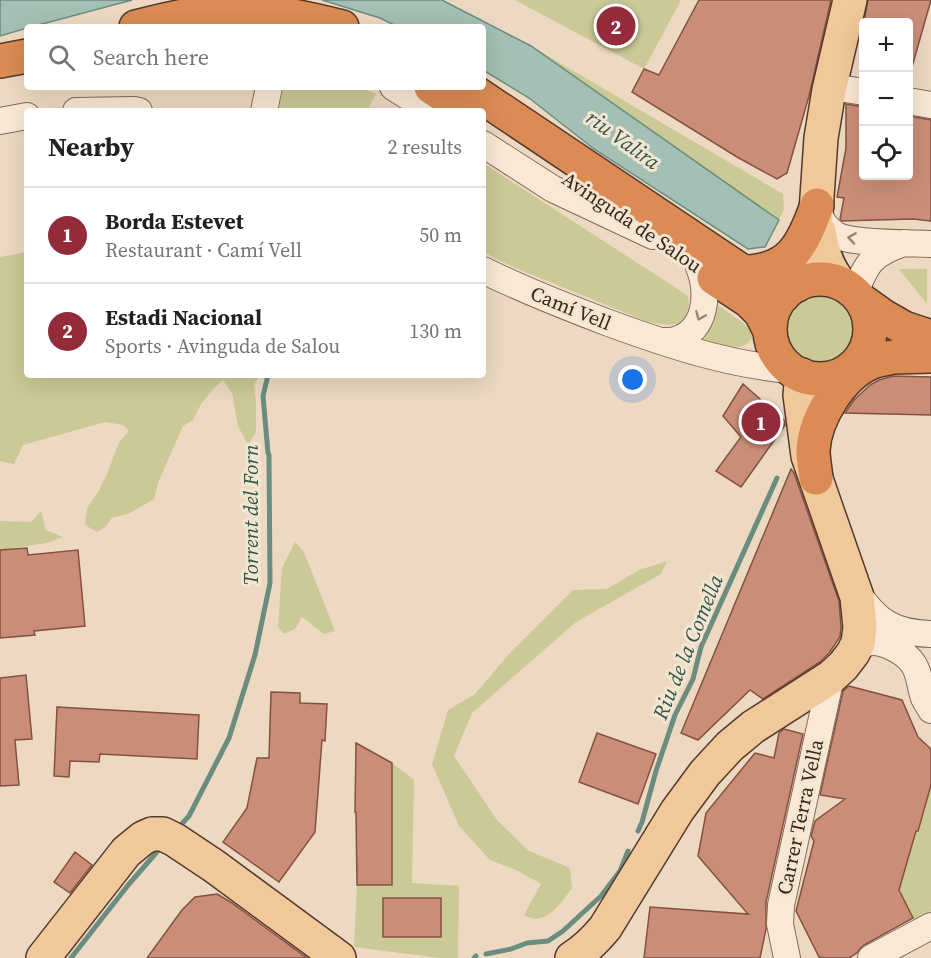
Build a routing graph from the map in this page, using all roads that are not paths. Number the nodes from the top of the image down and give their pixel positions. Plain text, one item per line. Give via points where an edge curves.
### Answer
1 (850, 0) edge
2 (313, 22) edge
3 (150, 24) edge
4 (24, 57) edge
5 (0, 61) edge
6 (829, 88) junction
7 (268, 90) edge
8 (398, 90) edge
9 (436, 90) edge
10 (471, 90) edge
11 (859, 91) edge
12 (913, 101) edge
13 (931, 105) edge
14 (265, 108) edge
15 (426, 108) edge
16 (462, 108) edge
17 (24, 117) edge
18 (0, 121) edge
19 (486, 124) edge
20 (486, 146) edge
21 (817, 205) junction
22 (653, 236) junction
23 (905, 243) junction
24 (931, 244) edge
25 (699, 267) junction
26 (486, 271) edge
27 (743, 272) junction
28 (795, 286) junction
29 (852, 292) junction
30 (771, 335) junction
31 (931, 337) edge
32 (661, 341) junction
33 (703, 355) junction
34 (931, 356) edge
35 (893, 357) junction
36 (846, 371) junction
37 (797, 373) junction
38 (806, 440) junction
39 (816, 478) junction
40 (854, 589) junction
41 (893, 627) junction
42 (931, 634) edge
43 (853, 653) junction
44 (931, 657) edge
45 (831, 677) junction
46 (926, 699) edge
47 (931, 926) edge
48 (43, 958) edge
49 (339, 958) edge
50 (572, 958) edge
51 (787, 958) edge
52 (871, 958) edge

1 - 6 main road
2 - 3 highway via 275,12 244,10
4 - 5 highway
6 - 11 street
6 - 21 main road
7 - 14 street
8 - 15 street
9 - 16 highway
10 - 27 highway, Avinguda de Salou
12 - 13 street
17 - 18 street
19 - 22 highway, Avinguda de Salou
20 - 22 street via 553,189
23 -> 21 street via 840,237 824,223
21 - 27 highway via 800,244 788,258 759,272
21 - 28 main road via 813,256
21 - 29 main road via 825,259 833,275
22 - 25 highway, Avinguda de Salou
23 - 24 street
23 - 29 street via 877,255
25 - 30 highway, Avinguda de Salou via 749,301 761,313
25 -> 32 street via 705,288 701,319 682,337
26 - 32 street, Camí Vell via 554,303
27 - 28 highway, Avinguda de Salou
28 - 29 highway via 810,280 832,280
28 - 30 highway via 775,308
29 - 31 highway via 904,328
29 - 36 highway via 868,314 870,333 865,351
30 - 33 street, Camí Vell via 743,354
30 - 37 highway via 780,359
32 - 33 street, Camí Vell
33 - 37 street, Camí Vell
34 - 35 highway
35 - 36 highway via 874,359
35 - 39 highway via 870,363 855,373 830,401 813,449
36 - 37 highway via 820,379
36 - 38 main road via 821,392 809,420
37 - 38 main road
38 - 39 main road
39 - 40 main road
40 - 41 street via 878,618
40 - 43 main road via 860,627
41 - 42 street
41 - 46 street via 917,648
43 - 45 main road
43 - 46 street via 872,642 899,650 915,666
44 - 46 street via 923,669
45 - 50 main road via 753,727 705,773 604,928
45 - 51 street, Carrer Terra Vella via 781,905 780,924
47 - 52 street
48 - 49 main road via 126,852 152,834 169,837 214,866

